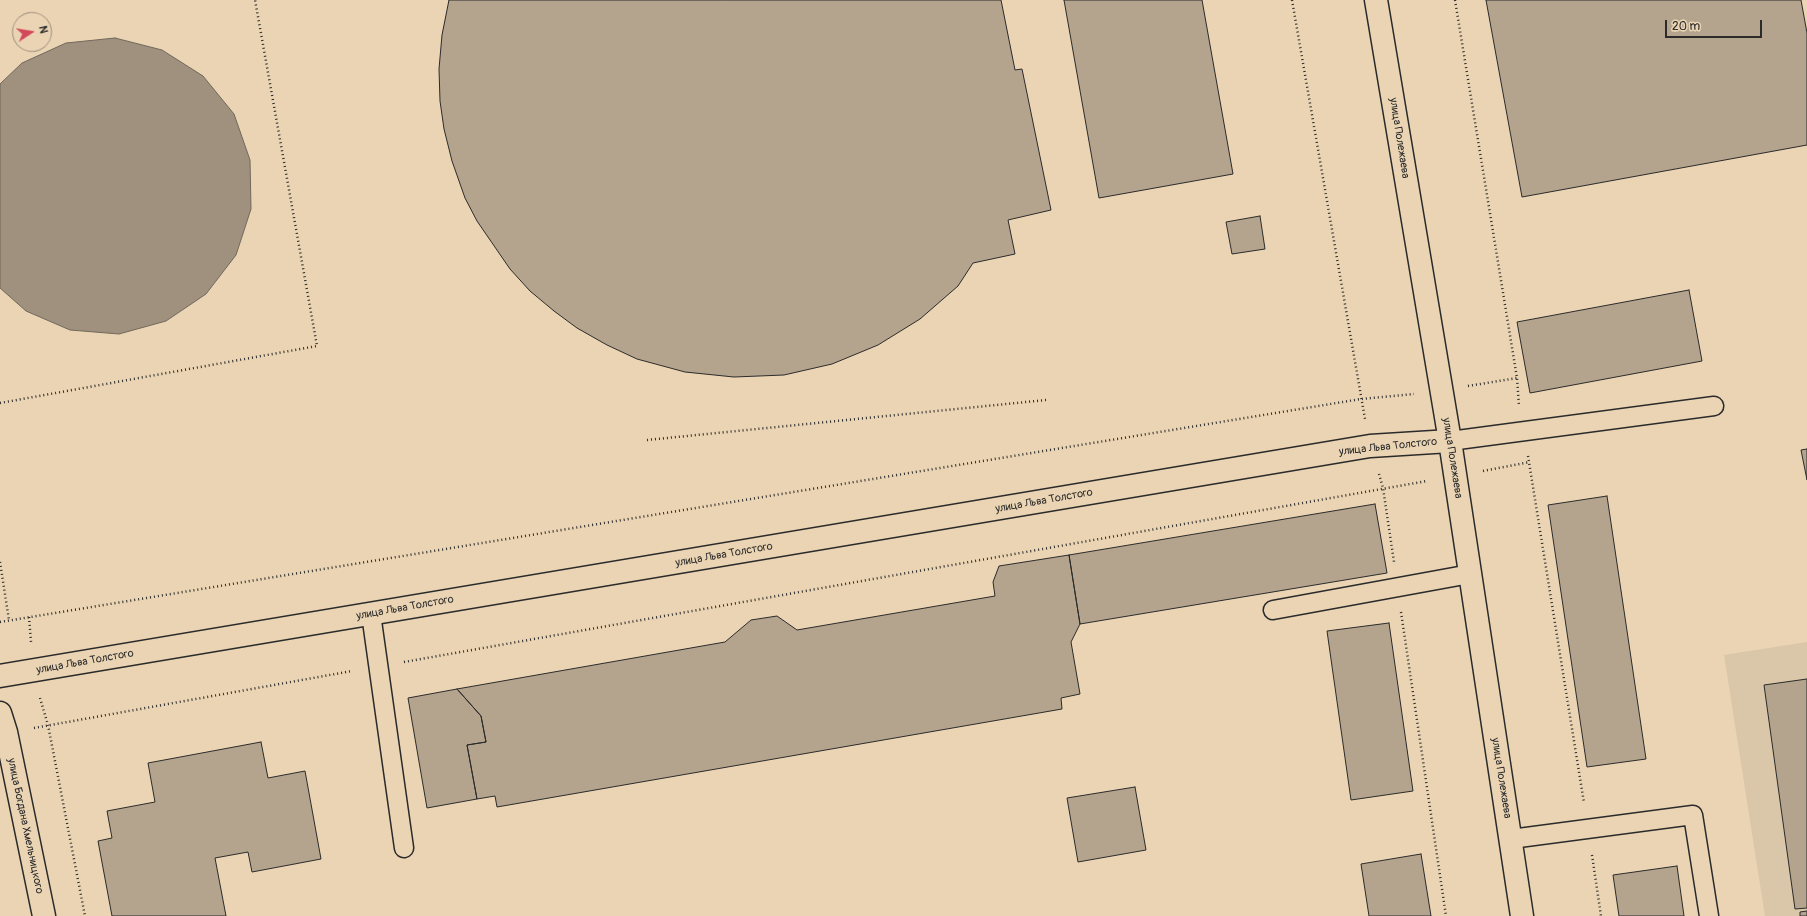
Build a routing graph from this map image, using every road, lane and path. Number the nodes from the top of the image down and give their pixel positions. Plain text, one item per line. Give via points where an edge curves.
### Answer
1 (255, 0) edge
2 (1376, 0) edge
3 (1517, 378) dead end
4 (1441, 390) junction
5 (1046, 400) dead end
6 (0, 403) edge
7 (1714, 406) dead end
8 (647, 440) dead end
9 (1450, 441) junction
10 (1530, 462) dead end
11 (1455, 476) junction
12 (0, 562) edge
13 (1470, 574) junction
14 (1273, 610) dead end
15 (371, 614) junction
16 (29, 616) junction
17 (9, 620) junction
18 (0, 622) edge
19 (378, 667) junction
20 (32, 671) junction
21 (0, 676) edge
22 (3, 723) edge
23 (48, 725) junction
24 (1588, 829) junction
25 (1511, 839) junction
26 (404, 848) dead end
27 (44, 916) edge
28 (85, 916) edge
29 (1522, 916) edge
30 (1601, 916) edge
31 (1709, 916) edge

1 - 6 path via 317,346
2 - 4 street, улица Полежаева
3 - 4 path
4 - 9 street, улица Полежаева
4 - 16 path via 1361,399
5 - 8 path
7 - 9 lane
9 - 11 street, улица Полежаева
9 - 15 street, улица Льва Толстого via 1370,446
10 - 11 path
11 - 13 street, улица Полежаева
11 - 19 path
12 - 17 path
13 - 14 lane
13 - 25 street, улица Полежаева
15 - 19 lane
15 - 20 street, улица Льва Толстого
16 - 17 path
16 - 20 path
17 - 18 path
19 - 23 path
19 - 26 lane
20 - 21 street, улица Льва Толстого
20 - 23 path
22 - 23 path
22 - 27 street, улица Богдана Хмельницкого
23 - 28 path
24 - 25 lane
24 - 30 path
24 - 31 lane via 1693,815
25 - 29 street, улица Полежаева

